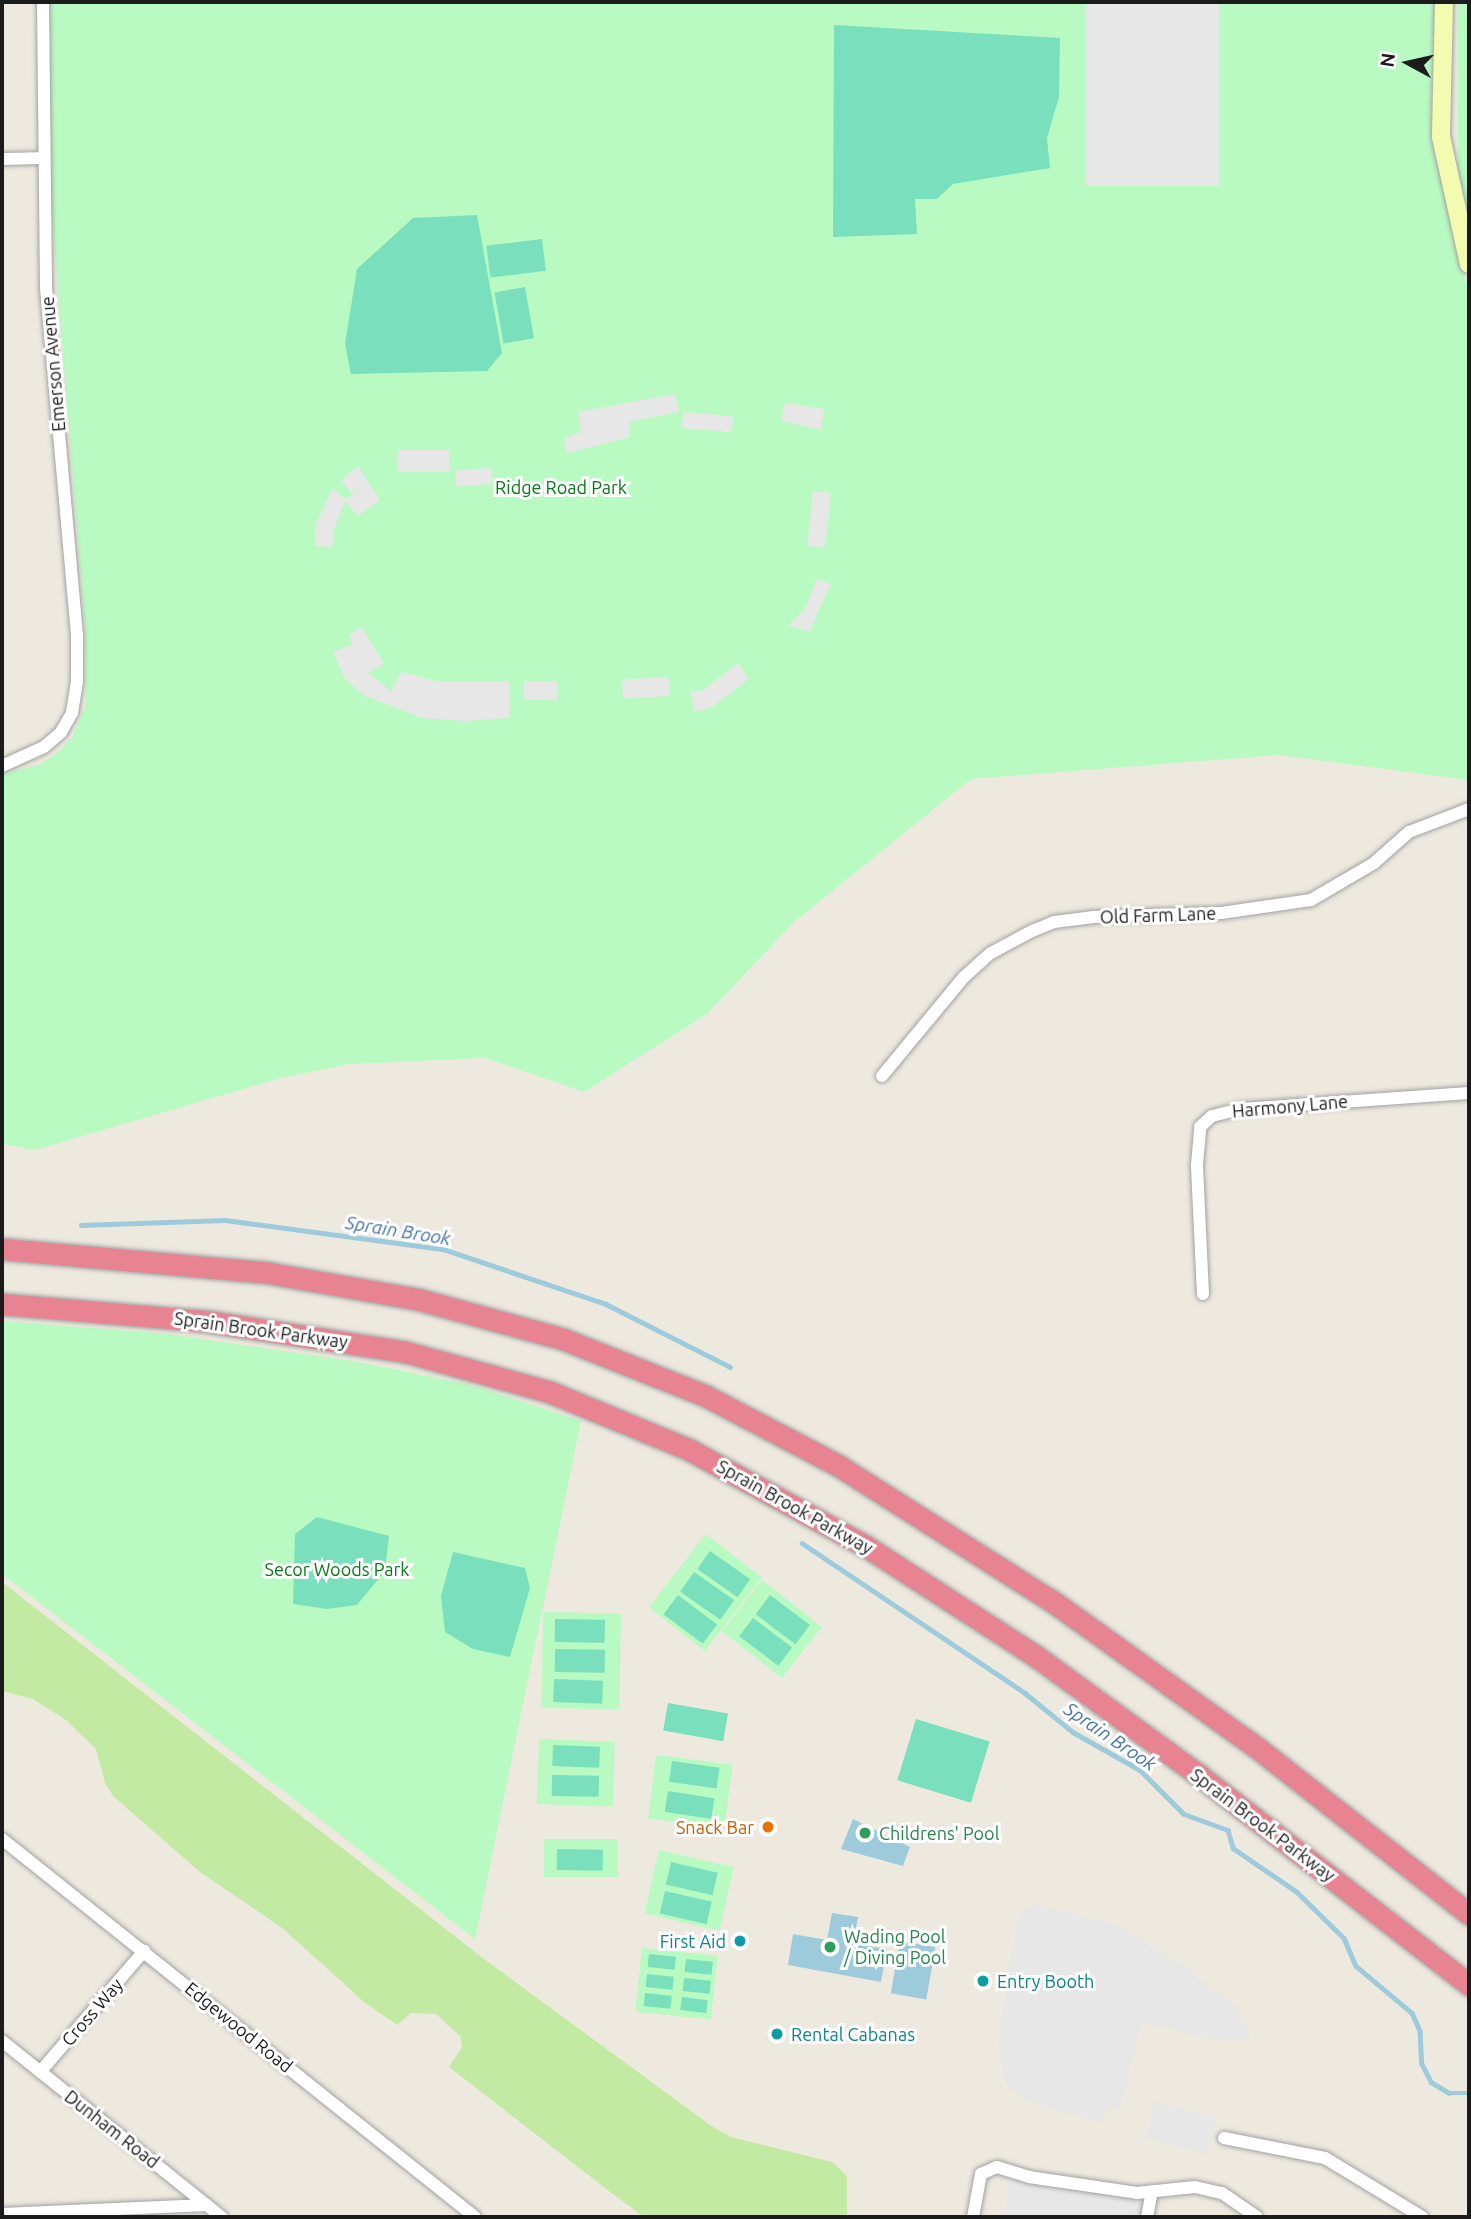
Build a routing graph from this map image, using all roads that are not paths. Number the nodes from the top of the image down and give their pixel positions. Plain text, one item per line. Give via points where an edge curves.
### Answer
1 (43, 2) edge
2 (1444, 2) edge
3 (42, 158) junction
4 (2, 159) edge
5 (1469, 264) edge
6 (2, 766) edge
7 (1469, 809) edge
8 (882, 1076) dead end
9 (1469, 1093) edge
10 (2, 1249) edge
11 (1203, 1294) dead end
12 (2, 1304) edge
13 (2, 1839) edge
14 (1469, 1914) edge
15 (144, 1951) junction
16 (1469, 1985) edge
17 (2, 2041) edge
18 (40, 2073) junction
19 (1224, 2138) dead end
20 (1152, 2191) junction
21 (207, 2205) junction
22 (2, 2214) edge
23 (222, 2217) edge
24 (475, 2217) edge
25 (973, 2217) edge
26 (1147, 2217) edge
27 (1257, 2217) edge
28 (1422, 2217) edge

1 - 3 street, Emerson Avenue
2 - 5 street via 1441,137
3 - 4 street
3 - 6 street, Emerson Avenue via 46,287 78,682 66,724 44,747
7 - 8 street, Old Farm Lane via 1409,832 1374,863 1311,900 1221,913 1081,919 1032,931 990,953 964,977
9 - 11 street, Harmony Lane via 1241,1109 1212,1116 1200,1127 1197,1165
10 - 14 highway via 243,1270 417,1299 564,1339 704,1395 839,1466 1052,1601 1266,1755
12 - 16 highway, Sprain Brook Parkway via 218,1322 406,1352 550,1392 690,1450 845,1534 1037,1657 1230,1799
13 - 15 street, Edgewood Road
15 - 18 street, Cross Way
15 - 24 street, Edgewood Road
17 - 18 street, Dunham Road
18 - 21 street, Dunham Road
19 - 28 street via 1325,2158
20 - 25 street via 1137,2193 1029,2177 997,2167 981,2174
20 - 26 street
20 - 27 street via 1195,2187 1222,2193
21 - 22 street
21 - 23 street, Dunham Road

